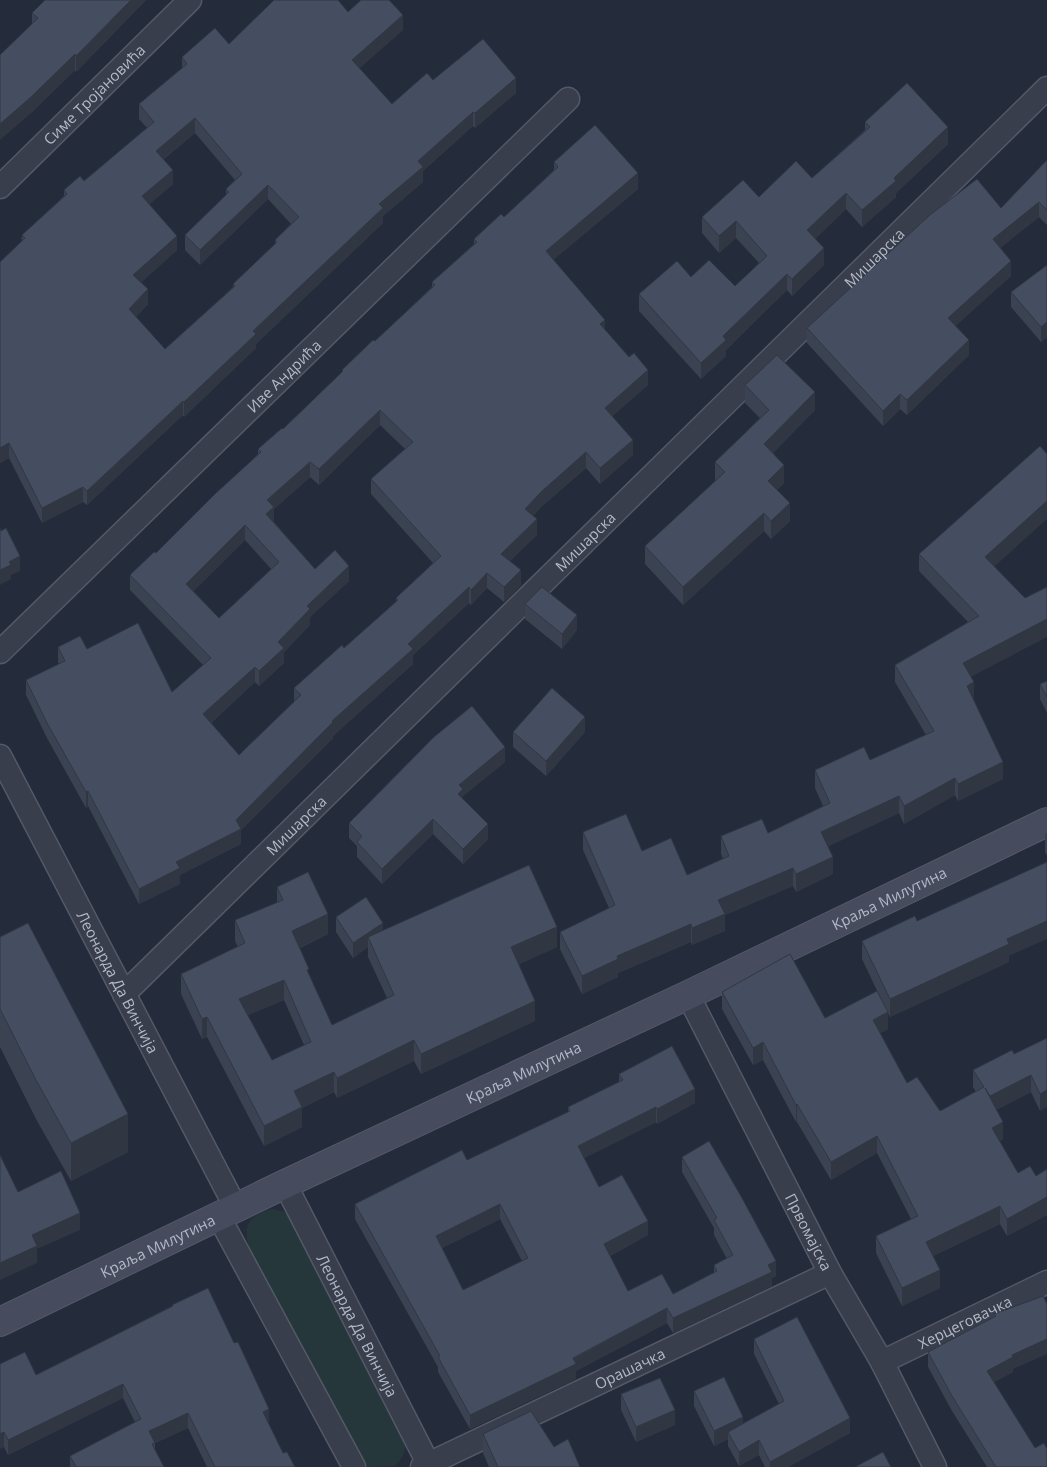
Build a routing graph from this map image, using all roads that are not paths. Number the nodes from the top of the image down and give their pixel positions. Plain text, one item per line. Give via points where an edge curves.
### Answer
1 (190, 0) edge
2 (1047, 88) edge
3 (568, 99) dead end
4 (0, 187) edge
5 (0, 652) edge
6 (0, 756) edge
7 (1047, 822) edge
8 (124, 994) junction
9 (688, 995) junction
10 (284, 1184) junction
11 (227, 1212) junction
12 (830, 1273) junction
13 (1047, 1282) edge
14 (0, 1322) edge
15 (882, 1362) junction
16 (427, 1466) edge
17 (354, 1467) edge
18 (935, 1467) edge

1 - 4 street, Симе Тројановића
2 - 8 street, Мишарска
3 - 5 street, Иве Андрића
6 - 8 street, Леонарда Да Винчија
7 - 9 main road, Краља Милутина
8 - 11 street, Леонарда Да Винчија
9 - 10 main road, Краља Милутина
9 - 12 street, Првомајска
10 - 11 main road, Краља Милутина
10 - 16 street, Леонарда Да Винчија
11 - 14 main road, Краља Милутина
11 - 17 street, Леонарда Да Винчија
12 - 15 street, Првомајска
12 - 16 street, Орашачка
13 - 15 street, Херцеговачка
15 - 18 street, Првомајска

